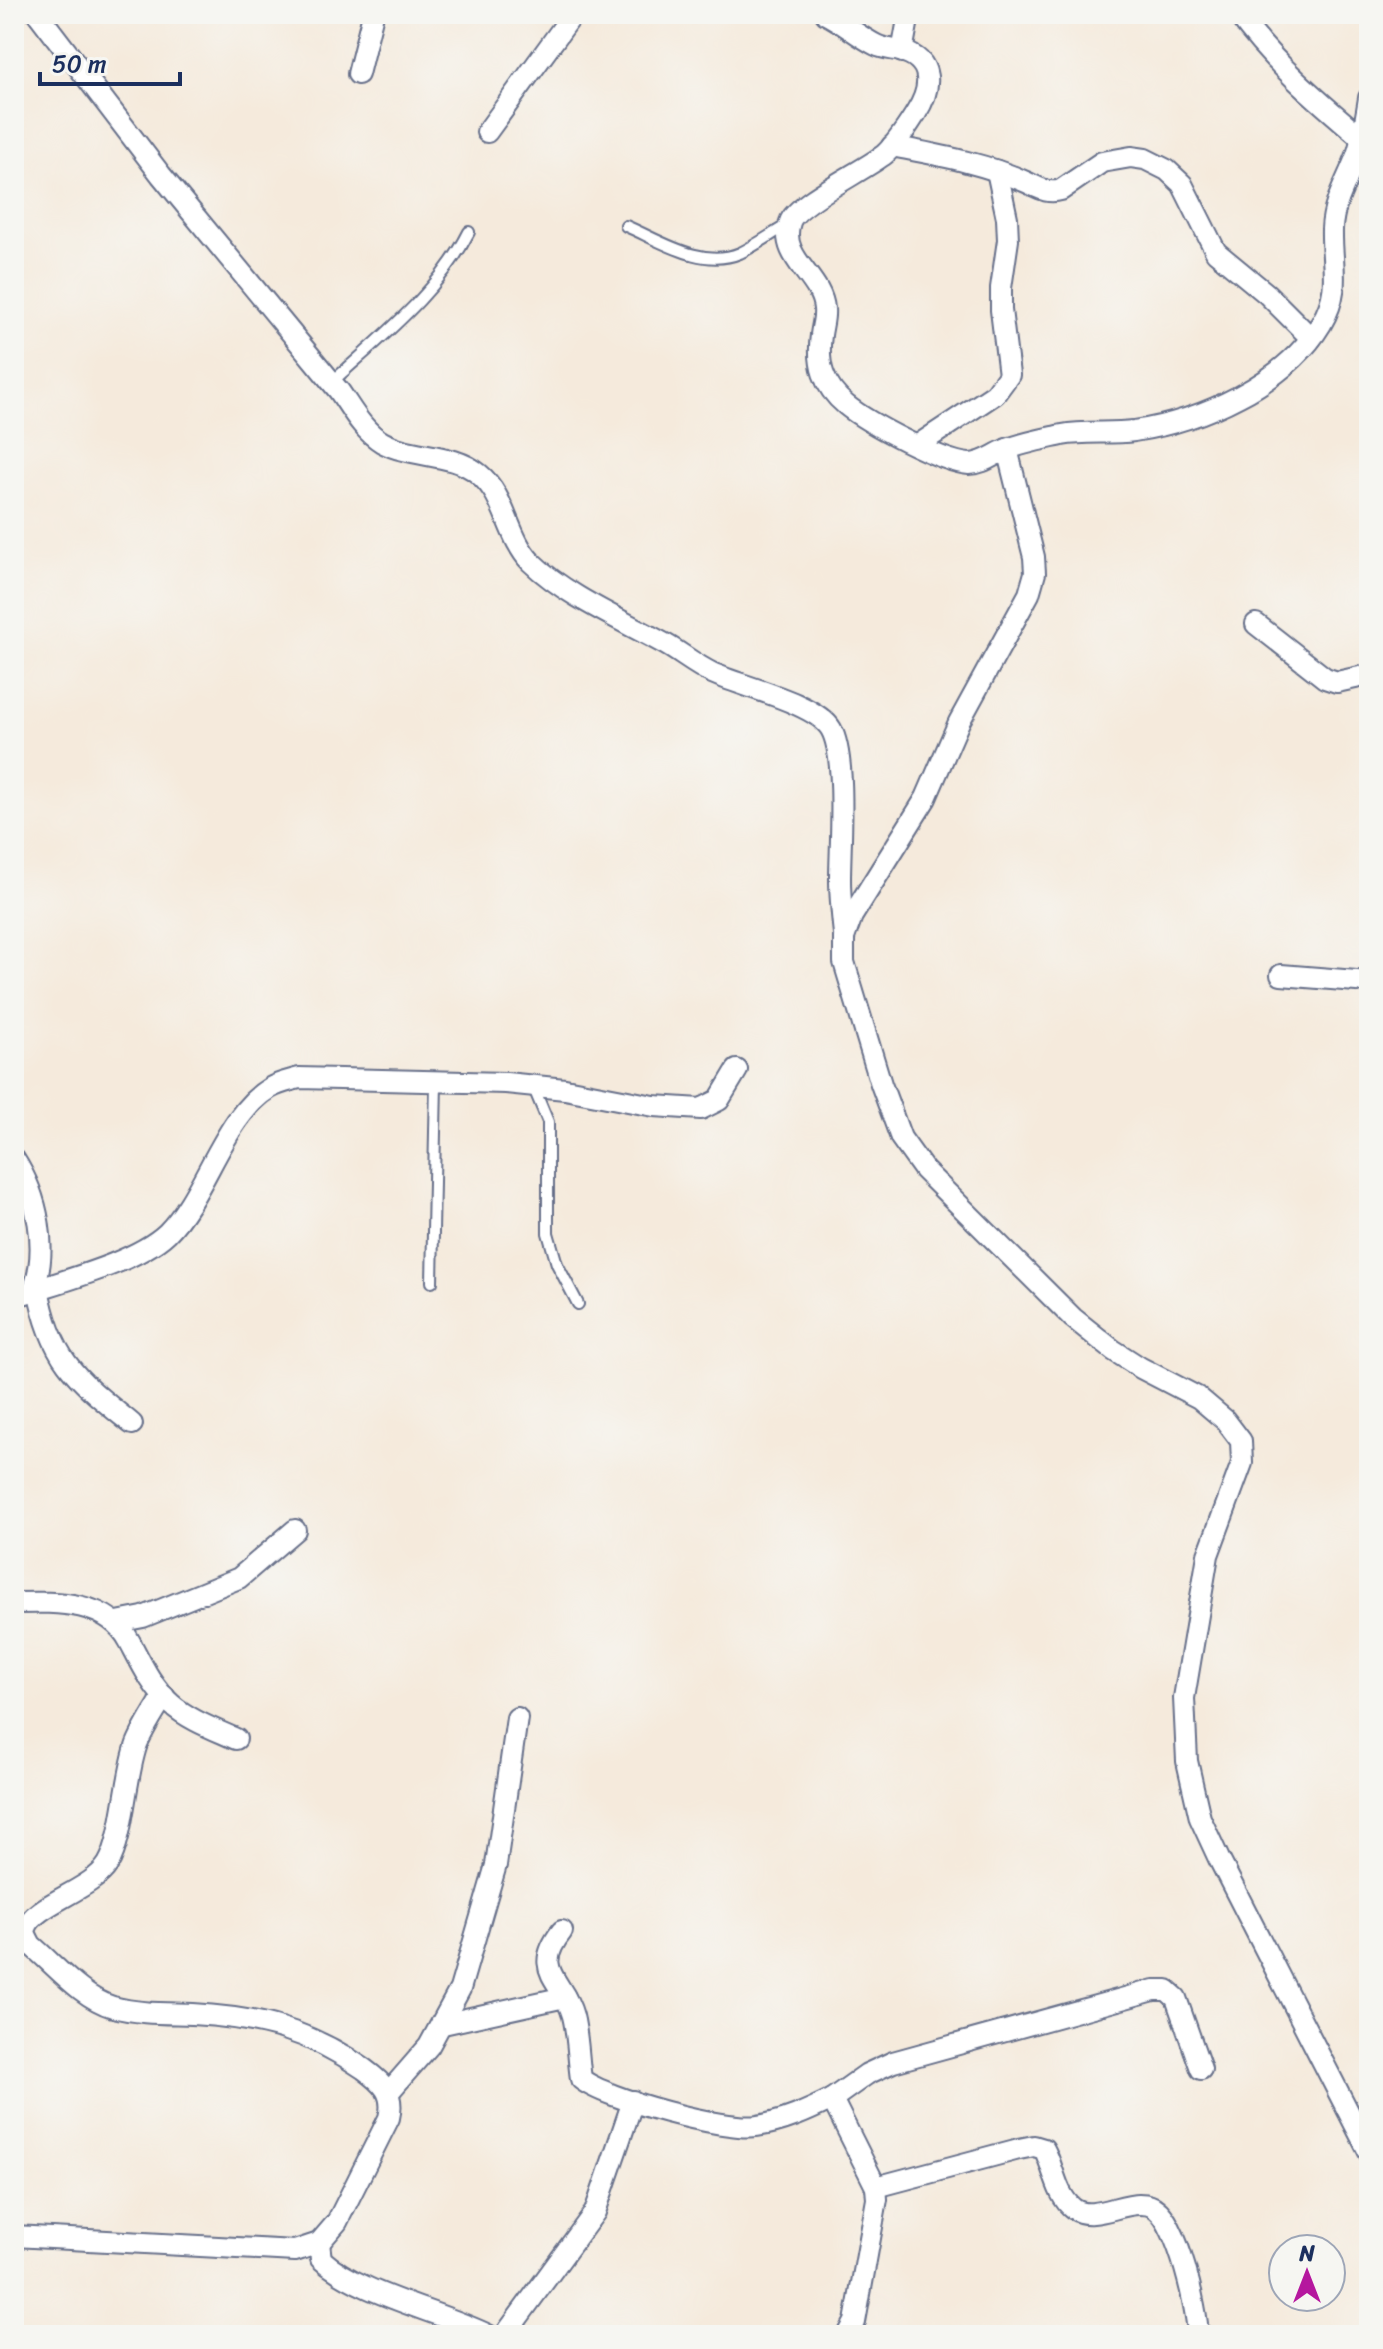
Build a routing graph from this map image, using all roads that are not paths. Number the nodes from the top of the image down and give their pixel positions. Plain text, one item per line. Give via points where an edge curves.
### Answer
1 (38, 14) edge
2 (373, 14) edge
3 (573, 14) edge
4 (826, 14) edge
5 (909, 14) edge
6 (1238, 14) edge
7 (902, 52) junction
8 (358, 74) dead end
9 (1369, 98) edge
10 (487, 132) dead end
11 (1362, 138) junction
12 (892, 146) junction
13 (997, 171) junction
14 (789, 224) junction
15 (626, 226) dead end
16 (469, 232) dead end
17 (1311, 338) junction
18 (332, 382) junction
19 (918, 445) junction
20 (1007, 449) junction
21 (1256, 624) dead end
22 (1369, 675) edge
23 (844, 938) junction
24 (1281, 975) dead end
25 (1369, 982) edge
26 (737, 1070) dead end
27 (436, 1082) junction
28 (533, 1086) junction
29 (14, 1159) edge
30 (432, 1282) dead end
31 (28, 1292) edge
32 (578, 1304) dead end
33 (132, 1424) dead end
34 (295, 1530) dead end
35 (14, 1603) edge
36 (117, 1622) junction
37 (164, 1696) junction
38 (517, 1718) dead end
39 (236, 1739) dead end
40 (562, 1931) dead end
41 (565, 1997) junction
42 (443, 2024) junction
43 (1201, 2069) dead end
44 (389, 2092) junction
45 (832, 2099) junction
46 (633, 2101) junction
47 (1369, 2152) edge
48 (876, 2187) junction
49 (14, 2236) edge
50 (319, 2243) junction
51 (488, 2335) edge
52 (505, 2335) edge
53 (848, 2335) edge
54 (1198, 2335) edge

1 - 18 street via 161,175
2 - 8 street
3 - 10 street
4 - 7 street via 876,45
5 - 7 street
6 - 11 street via 1283,68
7 - 12 street via 917,58 929,75 919,108
9 - 11 street
11 - 17 street via 1336,203 1332,303
12 - 13 street
12 - 14 street via 794,213
13 - 17 street via 1054,192 1102,162 1131,157 1167,170 1182,184 1216,252
13 - 19 street via 1007,218 1001,310 1009,375 995,394
14 - 15 lane via 739,253 712,258
14 - 19 street via 790,247 824,304 819,360 830,390 848,407
16 - 18 lane via 456,257 421,297
17 - 20 street via 1279,370 1201,415
18 - 23 street via 380,441 461,463 479,474 531,561 575,594 704,669 786,700 830,727 838,747
19 - 20 street via 973,464
20 - 23 street via 1034,557 1029,594 959,722 926,798 852,916
21 - 22 street via 1325,678 1337,682
23 - 47 street via 844,962 881,1084 901,1138 924,1170 1073,1318 1141,1368 1199,1398 1241,1441 1242,1463 1208,1555 1194,1636 1184,1698 1187,1761 1200,1818 1219,1859
24 - 25 street
26 - 28 street via 719,1100 701,1109
27 - 28 street
27 - 30 lane
27 - 31 street via 299,1078 271,1087 232,1129 182,1217 164,1236 115,1263
28 - 32 lane via 548,1122 548,1233
29 - 31 street via 26,1179 40,1230 38,1278
31 - 33 street via 75,1376
34 - 36 street via 239,1578 143,1617
35 - 36 street via 86,1607
36 - 37 street
37 - 39 street via 193,1719
37 - 44 street via 137,1745 108,1864 81,1889 32,1920 26,1927 31,1945 95,2000 153,2014 236,2018 302,2033 341,2053
38 - 42 street via 496,1865 460,1989
40 - 41 street via 549,1947 548,1961
41 - 42 street
41 - 46 street via 581,2079
42 - 44 street
43 - 45 street via 1176,1998 1167,1990 1154,1990 893,2062
44 - 50 street via 389,2118 365,2170 337,2222
45 - 46 street via 755,2127 732,2127
45 - 48 street
46 - 52 street via 595,2212
48 - 53 street via 871,2246
48 - 54 street via 1019,2149 1044,2149 1075,2210 1084,2214 1141,2204 1163,2215 1191,2292
49 - 50 street via 275,2251
50 - 51 street via 321,2259 348,2279

